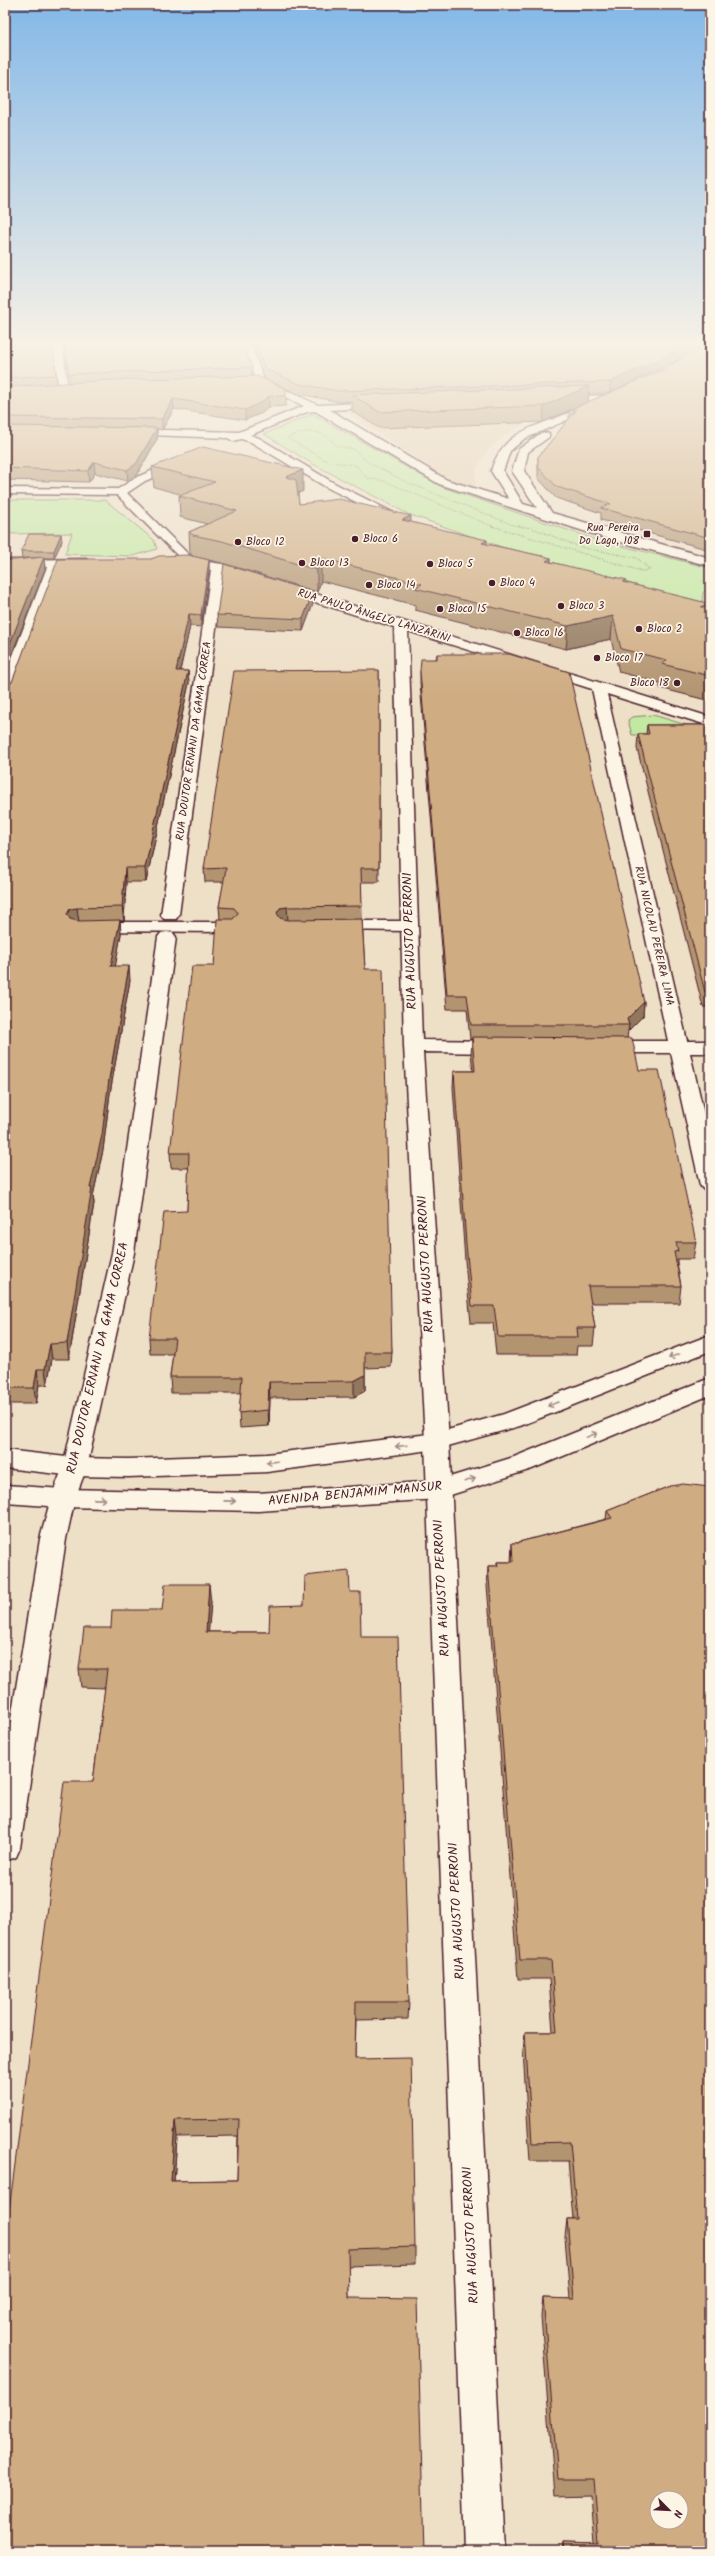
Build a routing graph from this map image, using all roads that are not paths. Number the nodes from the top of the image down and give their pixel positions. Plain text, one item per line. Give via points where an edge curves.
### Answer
1 (185, 459) edge
2 (287, 459) edge
3 (402, 459) edge
4 (501, 459) edge
5 (520, 459) edge
6 (5, 491) edge
7 (120, 492) junction
8 (518, 505) junction
9 (547, 514) junction
10 (409, 523) edge
11 (189, 561) junction
12 (164, 562) edge
13 (710, 562) edge
14 (101, 563) edge
15 (5, 564) edge
16 (54, 564) junction
17 (218, 568) junction
18 (401, 624) junction
19 (598, 686) junction
20 (5, 694) edge
21 (710, 722) edge
22 (168, 926) junction
23 (318, 926) edge
24 (409, 926) junction
25 (228, 927) edge
26 (79, 928) edge
27 (413, 1046) junction
28 (523, 1047) edge
29 (585, 1047) edge
30 (679, 1047) junction
31 (710, 1047) edge
32 (710, 1185) edge
33 (710, 1342) edge
34 (710, 1386) edge
35 (436, 1441) junction
36 (5, 1459) edge
37 (75, 1467) junction
38 (438, 1490) junction
39 (5, 1494) edge
40 (63, 1498) junction
41 (5, 1848) edge
42 (485, 2551) edge

1 - 7 street
2 - 10 street via 330,485
3 - 8 street via 443,482
4 - 8 street via 497,472
5 - 9 street via 518,471
6 - 7 street
7 - 11 street
8 - 9 street
9 - 13 street via 606,534
11 - 12 street, RUA PAULO ÂNGELO LANZARINI
11 - 17 street, RUA PAULO ÂNGELO LANZARINI
14 - 16 street
15 - 16 street
16 - 20 street
17 - 18 street, RUA PAULO ÂNGELO LANZARINI
17 - 22 street, RUA DOUTOR ERNANI DA GAMA CORREA
18 - 19 street, RUA PAULO ÂNGELO LANZARINI
18 - 24 street, RUA AUGUSTO PERRONI
19 - 21 street, RUA PAULO ÂNGELO LANZARINI
19 - 30 street, RUA NICOLAU PEREIRA LIMA
22 - 25 street
22 - 26 street
22 - 37 street, RUA DOUTOR ERNANI DA GAMA CORREA via 123,1253
23 - 24 street
24 - 27 street, RUA AUGUSTO PERRONI
27 - 28 street
27 - 35 street, RUA AUGUSTO PERRONI
29 - 30 street
30 - 31 street
30 - 32 street, RUA NICOLAU PEREIRA LIMA
33 -> 35 street via 512,1420
38 -> 34 street, AVENIDA BENJAMIM MANSUR via 523,1463
35 -> 37 street via 267,1463 128,1468
35 - 38 street, RUA AUGUSTO PERRONI
36 - 37 street
37 - 40 street, RUA DOUTOR ERNANI DA GAMA CORREA
40 -> 38 street, AVENIDA BENJAMIM MANSUR via 258,1502
38 - 42 street, RUA AUGUSTO PERRONI
39 - 40 street, AVENIDA BENJAMIM MANSUR
40 - 41 street, RUA DOUTOR ERNANI DA GAMA CORREA via 54,1539

